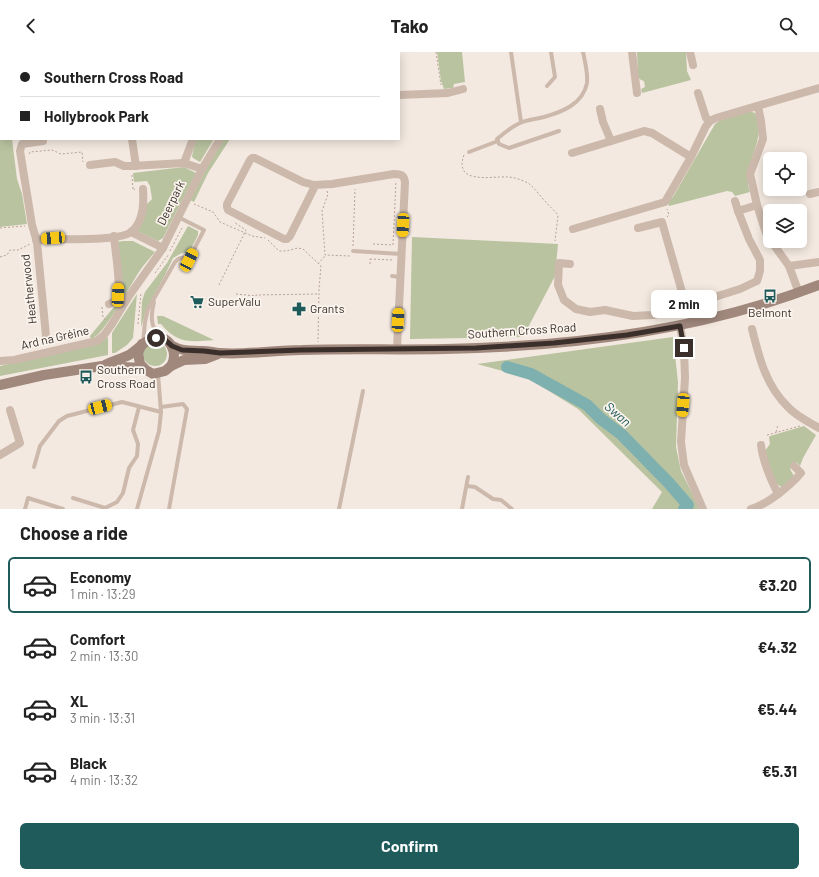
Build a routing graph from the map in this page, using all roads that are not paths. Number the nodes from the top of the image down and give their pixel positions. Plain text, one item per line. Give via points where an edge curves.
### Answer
1 (511, 52) edge
2 (551, 52) edge
3 (583, 52) edge
4 (632, 52) edge
5 (690, 52) edge
6 (692, 65) dead end
7 (547, 86) dead end
8 (819, 88) edge
9 (463, 89) dead end
10 (637, 93) dead end
11 (698, 93) dead end
12 (400, 95) edge
13 (758, 106) junction
14 (600, 109) dead end
15 (521, 122) junction
16 (710, 122) junction
17 (559, 131) dead end
18 (132, 140) edge
19 (193, 140) edge
20 (219, 140) edge
21 (43, 141) dead end
22 (498, 141) junction
23 (611, 141) junction
24 (469, 152) road end
25 (572, 153) dead end
26 (691, 157) junction
27 (184, 163) junction
28 (87, 166) road end
29 (133, 166) junction
30 (202, 169) junction
31 (314, 185) junction
32 (143, 189) road end
33 (819, 192) edge
34 (810, 194) dead end
35 (735, 202) dead end
36 (757, 205) junction
37 (738, 211) junction
38 (178, 217) junction
39 (763, 224) edge
40 (638, 228) dead end
41 (573, 229) dead end
42 (131, 232) junction
43 (114, 236) junction
44 (36, 241) junction
45 (163, 248) junction
46 (777, 248) edge
47 (353, 251) road end
48 (402, 254) junction
49 (819, 262) edge
50 (570, 264) dead end
51 (789, 266) junction
52 (819, 286) edge
53 (799, 293) junction
54 (155, 300) junction
55 (106, 304) road end
56 (686, 306) junction
57 (680, 326) junction
58 (752, 329) dead end
59 (46, 336) dead end
60 (161, 338) junction
61 (142, 344) junction
62 (172, 346) junction
63 (397, 349) junction
64 (220, 353) junction
65 (0, 361) edge
66 (102, 366) junction
67 (172, 366) junction
68 (143, 368) junction
69 (158, 374) junction
70 (0, 385) edge
71 (363, 391) dead end
72 (139, 407) junction
73 (161, 407) junction
74 (10, 410) dead end
75 (162, 412) junction
76 (819, 428) edge
77 (761, 445) dead end
78 (0, 455) edge
79 (794, 466) dead end
80 (34, 468) dead end
81 (468, 477) dead end
82 (467, 486) junction
83 (778, 494) junction
84 (73, 498) dead end
85 (25, 509) edge
86 (63, 509) edge
87 (137, 509) edge
88 (169, 509) edge
89 (339, 509) edge
90 (462, 509) edge
91 (512, 509) edge
92 (703, 509) edge
93 (754, 509) edge

1 - 15 lane
2 - 7 lane via 555,77
3 - 15 lane via 587,83 580,98 568,109
4 - 10 street
5 - 6 street
8 - 13 street
9 - 12 street via 444,93
11 - 16 street via 706,118
13 - 16 street
13 - 36 street via 763,139 750,174
14 - 23 street
15 - 22 lane via 510,128 497,139
16 - 26 street
17 - 22 lane via 509,148
18 - 29 street
19 - 27 street
20 - 30 street, Deerpark
21 - 44 street, Heatherwood via 22,144 20,151
22 - 24 lane
23 - 25 street
23 - 26 street via 644,131 652,133
26 - 41 street via 665,202
27 - 29 street, Deerpark
27 - 30 street, Deerpark
28 - 29 street, Deerpark via 115,162
30 - 38 street, Deerpark
31 - 31 street via 287,239 228,210 227,207 252,158
31 - 48 street via 394,174 404,177
32 - 42 street via 144,201 140,220
33 - 34 street
35 - 37 street
36 - 37 street
36 - 39 street
37 - 56 street via 760,260 757,281
38 - 45 street, Deerpark
38 - 54 lane via 204,230 189,260 177,260
40 - 56 street via 662,222
42 - 43 street, Heatherwood
42 - 45 street
43 - 44 street, Heatherwood
43 - 55 street via 118,295 115,301
44 - 59 street, Heatherwood
45 - 65 street, Ard na Gréine via 112,324 97,341
46 - 51 street
47 - 48 lane
48 - 63 street via 396,277
49 - 51 street
50 - 56 street via 559,263 558,285 564,300 576,309 590,312 605,310 633,316 652,315
51 - 53 street
52 - 53 main road, Southern Cross Road
53 - 57 main road, Southern Cross Road
54 - 60 lane via 151,319 154,330
54 - 61 lane via 148,309
57 - 63 main road, Southern Cross Road via 627,335 523,346
57 - 92 street via 686,378 682,442 684,465
58 - 76 street via 764,370 776,394 788,408
60 - 61 main road via 152,338
60 - 62 main road, Southern Cross Road
61 - 66 main road via 131,354
61 - 68 main road via 138,358
62 - 64 main road, Southern Cross Road via 186,351
62 - 67 main road
63 - 64 main road, Southern Cross Road
64 - 67 main road, Southern Cross Road via 205,358 184,360
66 - 68 main road
66 - 70 main road
67 - 69 main road, Southern Cross Road
68 - 69 main road
69 - 73 lane
71 - 89 lane
72 - 75 lane
72 - 80 lane via 122,402 67,416 58,421 40,446
72 - 84 lane via 133,430 138,444 137,456 129,468 123,493 117,502 106,508
73 - 75 lane
73 - 88 lane via 183,404 187,408
74 - 78 street via 20,443
75 - 87 lane
77 - 83 street via 769,475
79 - 83 street via 801,473 792,484
81 - 82 lane
82 - 90 lane
82 - 91 lane via 475,487 493,499 501,500
83 - 93 street
85 - 86 lane via 28,498

